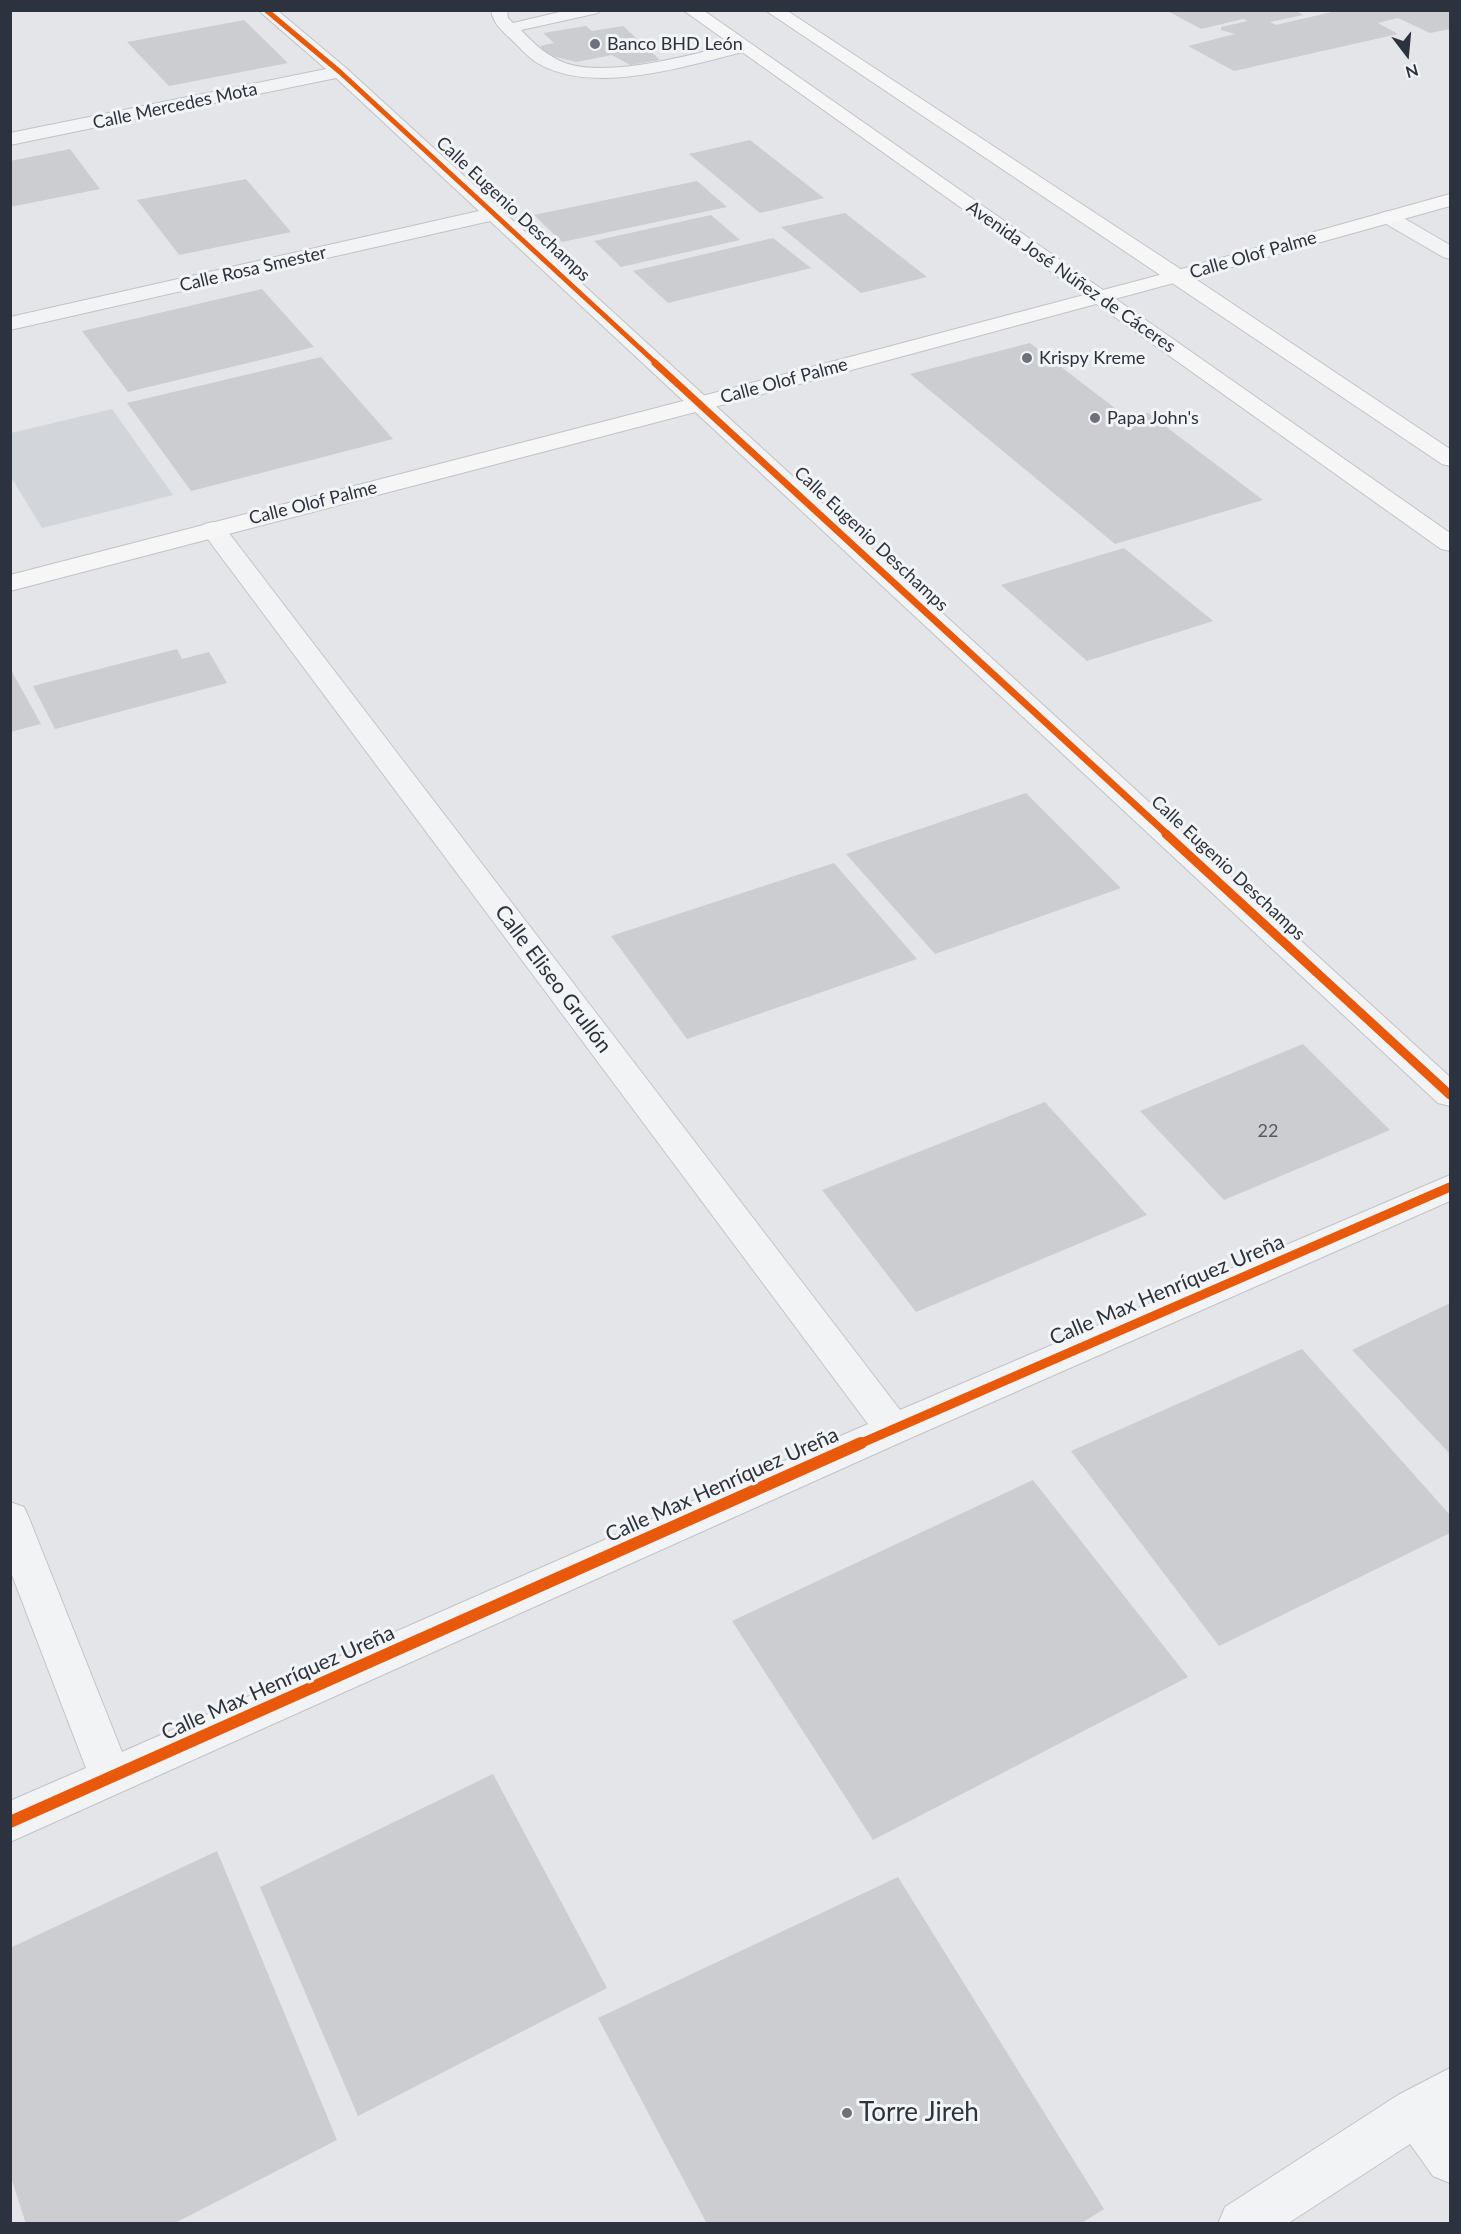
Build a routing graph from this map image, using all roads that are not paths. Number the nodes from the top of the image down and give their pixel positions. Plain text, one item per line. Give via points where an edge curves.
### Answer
1 (266, 10) edge
2 (499, 10) edge
3 (592, 10) edge
4 (691, 10) edge
5 (773, 10) edge
6 (510, 28) junction
7 (744, 47) junction
8 (340, 72) junction
9 (10, 140) edge
10 (1450, 200) edge
11 (495, 214) junction
12 (1388, 217) junction
13 (1450, 253) edge
14 (1178, 276) junction
15 (1099, 297) junction
16 (10, 324) edge
17 (699, 404) junction
18 (1450, 459) edge
19 (213, 529) junction
20 (1450, 544) edge
21 (10, 583) edge
22 (1450, 1095) edge
23 (1450, 1187) edge
24 (893, 1429) junction
25 (10, 1518) edge
26 (111, 1777) junction
27 (10, 1822) edge
28 (1433, 2101) edge
29 (1450, 2158) edge
30 (1242, 2223) edge

1 - 8 street, Calle Eugenio Deschamps
2 - 6 lane via 500,19
3 - 6 lane
4 - 7 main road, Avenida José Núñez de Cáceres
5 - 14 main road
6 - 7 lane via 545,60 589,73 627,70
7 - 15 main road, Avenida José Núñez de Cáceres
8 - 9 street, Calle Mercedes Mota
8 - 11 street, Calle Eugenio Deschamps
10 - 12 main road, Calle Olof Palme
11 - 16 street, Calle Rosa Smester
11 - 17 street, Calle Eugenio Deschamps
12 - 13 street
12 - 14 main road, Calle Olof Palme
14 - 15 main road, Calle Olof Palme
14 - 18 main road
15 - 17 main road, Calle Olof Palme
15 - 20 main road, Avenida José Núñez de Cáceres
17 - 19 main road, Calle Olof Palme
17 - 22 street, Calle Eugenio Deschamps
19 - 21 main road, Calle Olof Palme
19 - 24 street, Calle Eliseo Grullón
23 - 24 street, Calle Max Henríquez Ureña
24 - 26 street, Calle Max Henríquez Ureña
25 - 26 street
26 - 27 street, Calle Max Henríquez Ureña
28 - 29 street
28 - 30 street

